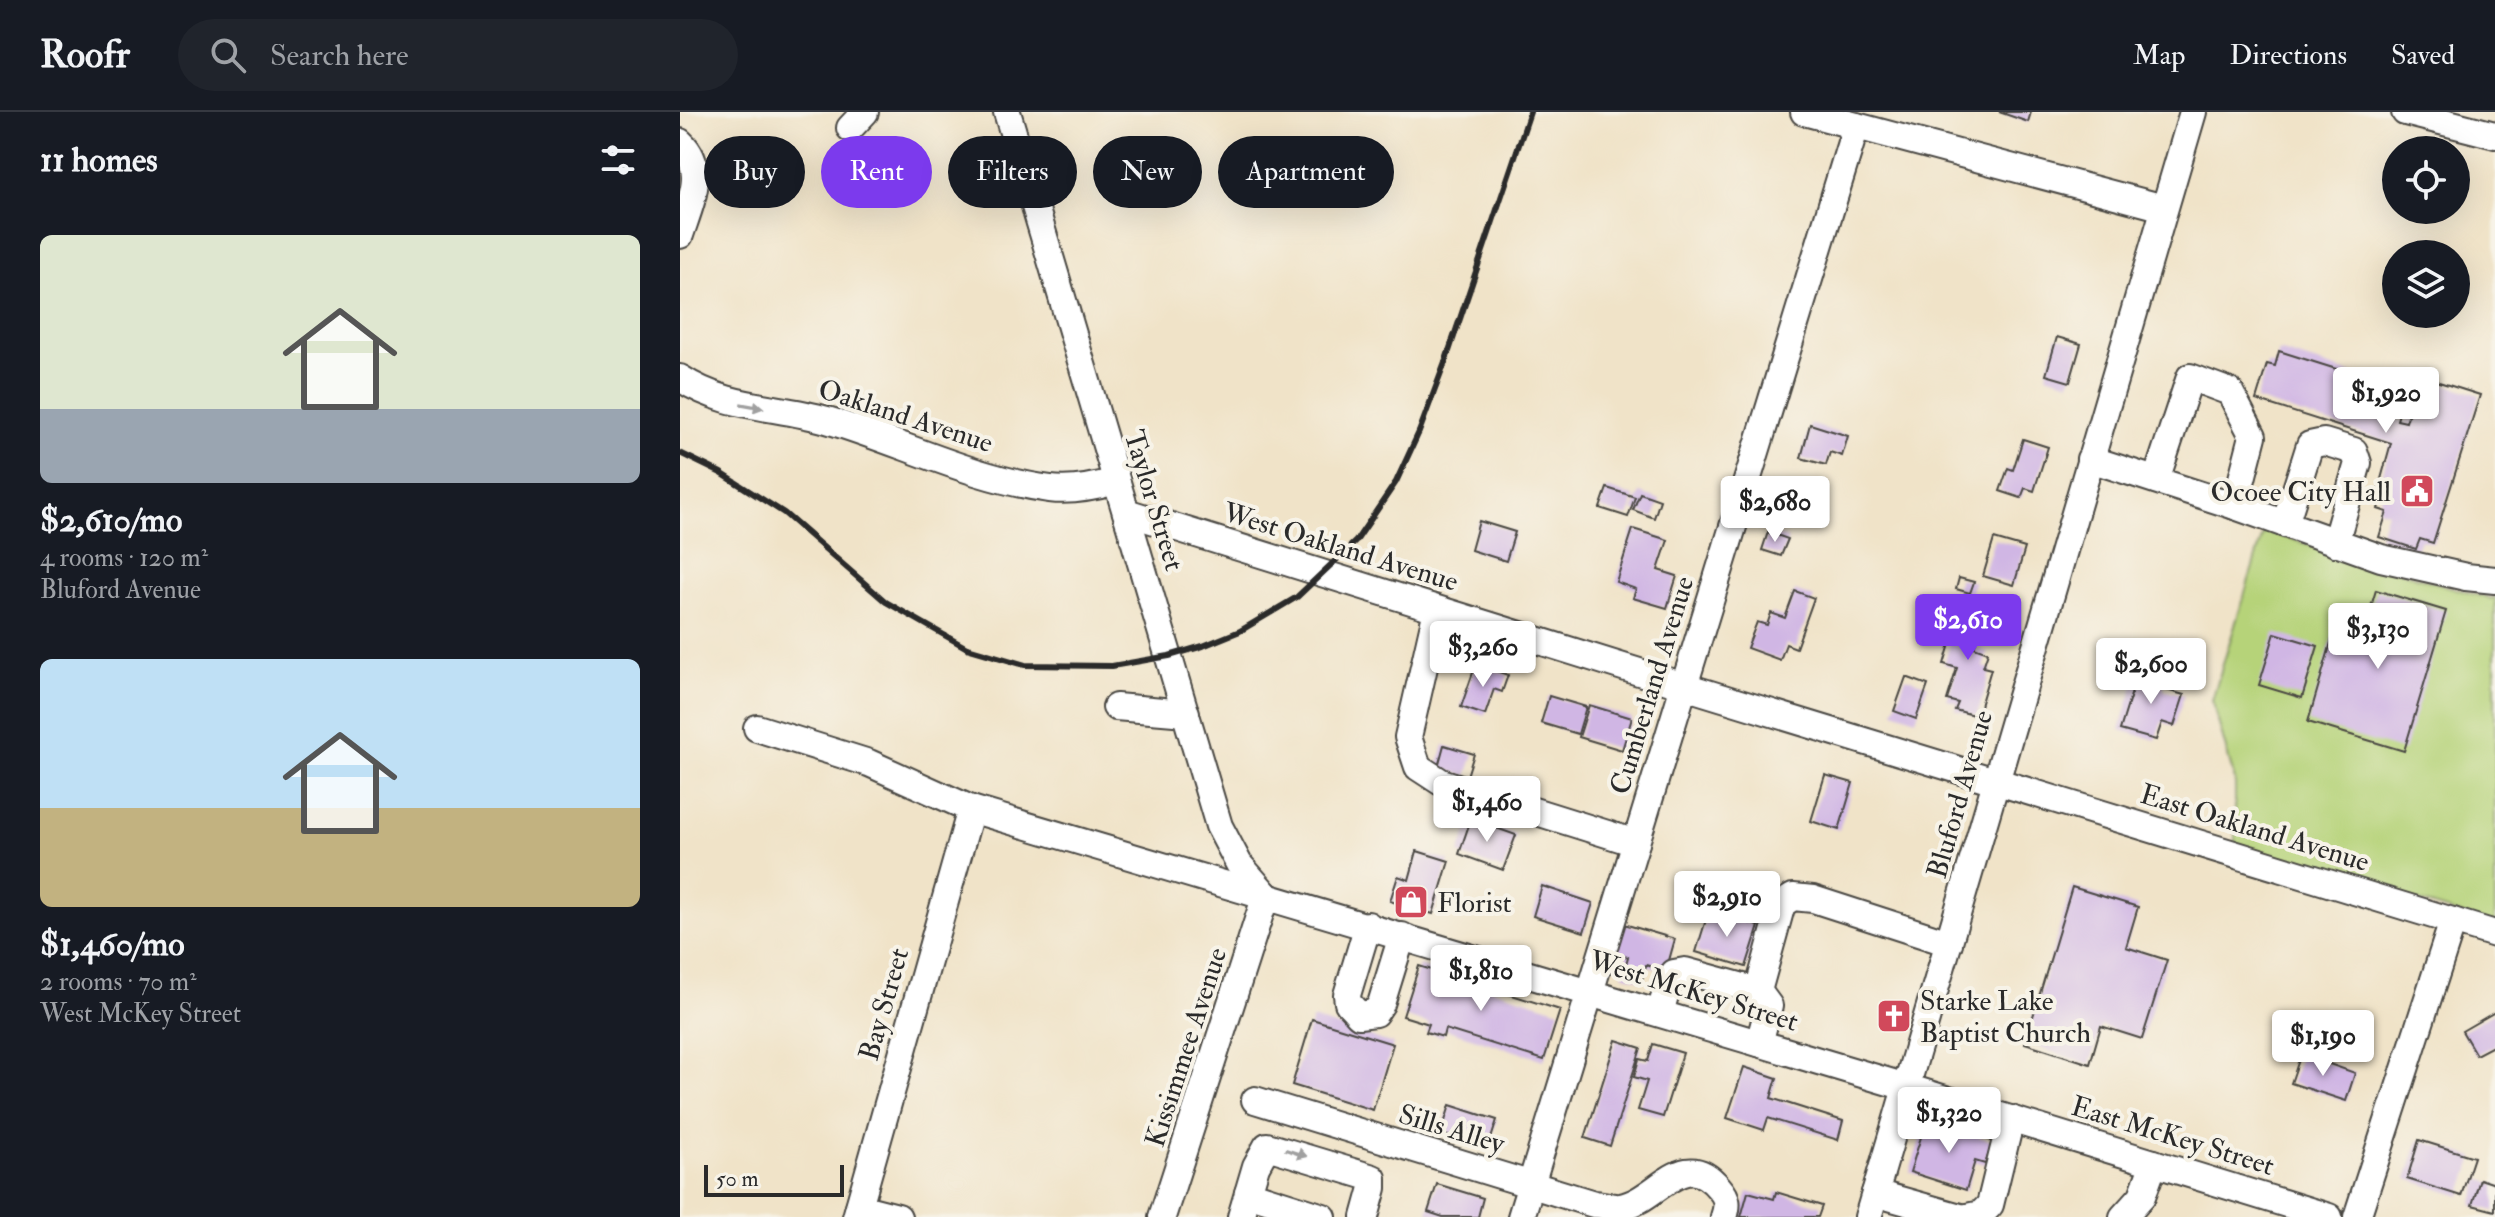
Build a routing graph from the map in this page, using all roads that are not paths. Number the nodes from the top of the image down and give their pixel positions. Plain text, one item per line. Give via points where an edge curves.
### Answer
1 (1007, 112) edge
2 (1804, 112) edge
3 (2193, 112) edge
4 (2405, 112) edge
5 (1856, 126) junction
6 (2495, 135) edge
7 (680, 142) edge
8 (2164, 208) junction
9 (680, 235) edge
10 (680, 378) edge
11 (2090, 459) junction
12 (2156, 480) junction
13 (1116, 481) junction
14 (2235, 506) junction
15 (1126, 512) junction
16 (2285, 524) junction
17 (2335, 543) junction
18 (2495, 580) edge
19 (1437, 610) junction
20 (1684, 686) junction
21 (1116, 707) dead end
22 (1186, 713) junction
23 (757, 728) dead end
24 (1996, 781) junction
25 (971, 809) junction
26 (1636, 843) junction
27 (1273, 897) junction
28 (2453, 921) junction
29 (1368, 925) junction
30 (2495, 934) edge
31 (1402, 936) junction
32 (1949, 943) junction
33 (1758, 991) junction
34 (1591, 992) junction
35 (1660, 1013) junction
36 (1759, 1043) junction
37 (1906, 1087) junction
38 (1255, 1100) dead end
39 (2011, 1119) junction
40 (2154, 1163) junction
41 (1531, 1186) junction
42 (1244, 1205) edge
43 (1872, 1205) edge
44 (1637, 1210) edge
45 (858, 1212) edge
46 (1974, 1216) edge
47 (898, 1217) edge
48 (1162, 1217) edge
49 (1323, 1217) edge
50 (1365, 1217) edge
51 (1521, 1217) edge
52 (1724, 1217) edge
53 (2123, 1217) edge
54 (2329, 1217) edge
55 (2357, 1217) edge

1 - 13 street, Taylor Street
2 - 5 street
3 - 8 street, Bluford Avenue
4 - 6 street
5 - 8 street
5 - 20 street, Cumberland Avenue
7 - 9 street via 690,151 696,170
8 - 11 street, Bluford Avenue
10 -> 13 street, Oakland Avenue via 736,403 823,419 1007,481 1054,490
11 - 12 street
11 - 24 street, Bluford Avenue
12 - 14 street
12 - 14 street via 2190,377 2230,392 2253,436
13 - 15 street, Taylor Street
14 - 16 street
15 - 19 street, West Oakland Avenue
15 - 22 street, Taylor Street
16 - 17 street
16 - 17 street via 2310,445 2324,442 2354,451 2358,463
17 - 18 street via 2381,558
19 - 20 street, West Oakland Avenue
19 - 26 street via 1408,737 1418,767 1441,782
20 - 24 street, West Oakland Avenue
20 - 26 street, Cumberland Avenue
21 - 22 street
22 - 27 street, Taylor Street via 1219,826 1239,864
23 - 25 street, West McKey Street via 869,763
24 - 28 street, East Oakland Avenue
24 - 32 street, Bluford Avenue
25 - 27 street, West McKey Street
25 - 45 street, Bay Street
26 - 34 street, Cumberland Avenue
27 - 29 street, West McKey Street
27 - 48 street, Kissimmee Avenue
28 - 30 street, East Oakland Avenue
28 - 55 street
29 - 31 street, West McKey Street
29 - 31 street via 1347,995 1359,1015 1375,1013 1381,1004
31 - 34 street, West McKey Street
32 - 33 street via 1793,897 1782,904
32 - 37 street, Bluford Avenue
33 - 35 street via 1685,971 1674,973
33 - 36 street via 1769,1006
34 - 35 street, West McKey Street
34 - 41 street, Cumberland Avenue
35 - 36 street, West McKey Street
36 - 37 street, West McKey Street
37 - 39 street, East McKey Street
37 - 43 street, Bluford Avenue
38 - 41 street, Sills Alley
39 - 40 street, East McKey Street
39 - 46 street via 1990,1205
40 - 53 street via 2142,1196
40 - 54 street, East McKey Street
41 - 44 street, Sills Alley
41 - 51 street, Cumberland Avenue
42 - 49 street
42 -> 50 street via 1267,1146 1373,1178
43 - 46 street
44 - 52 street, Sills Alley via 1674,1176 1700,1171 1725,1195
45 - 47 street

